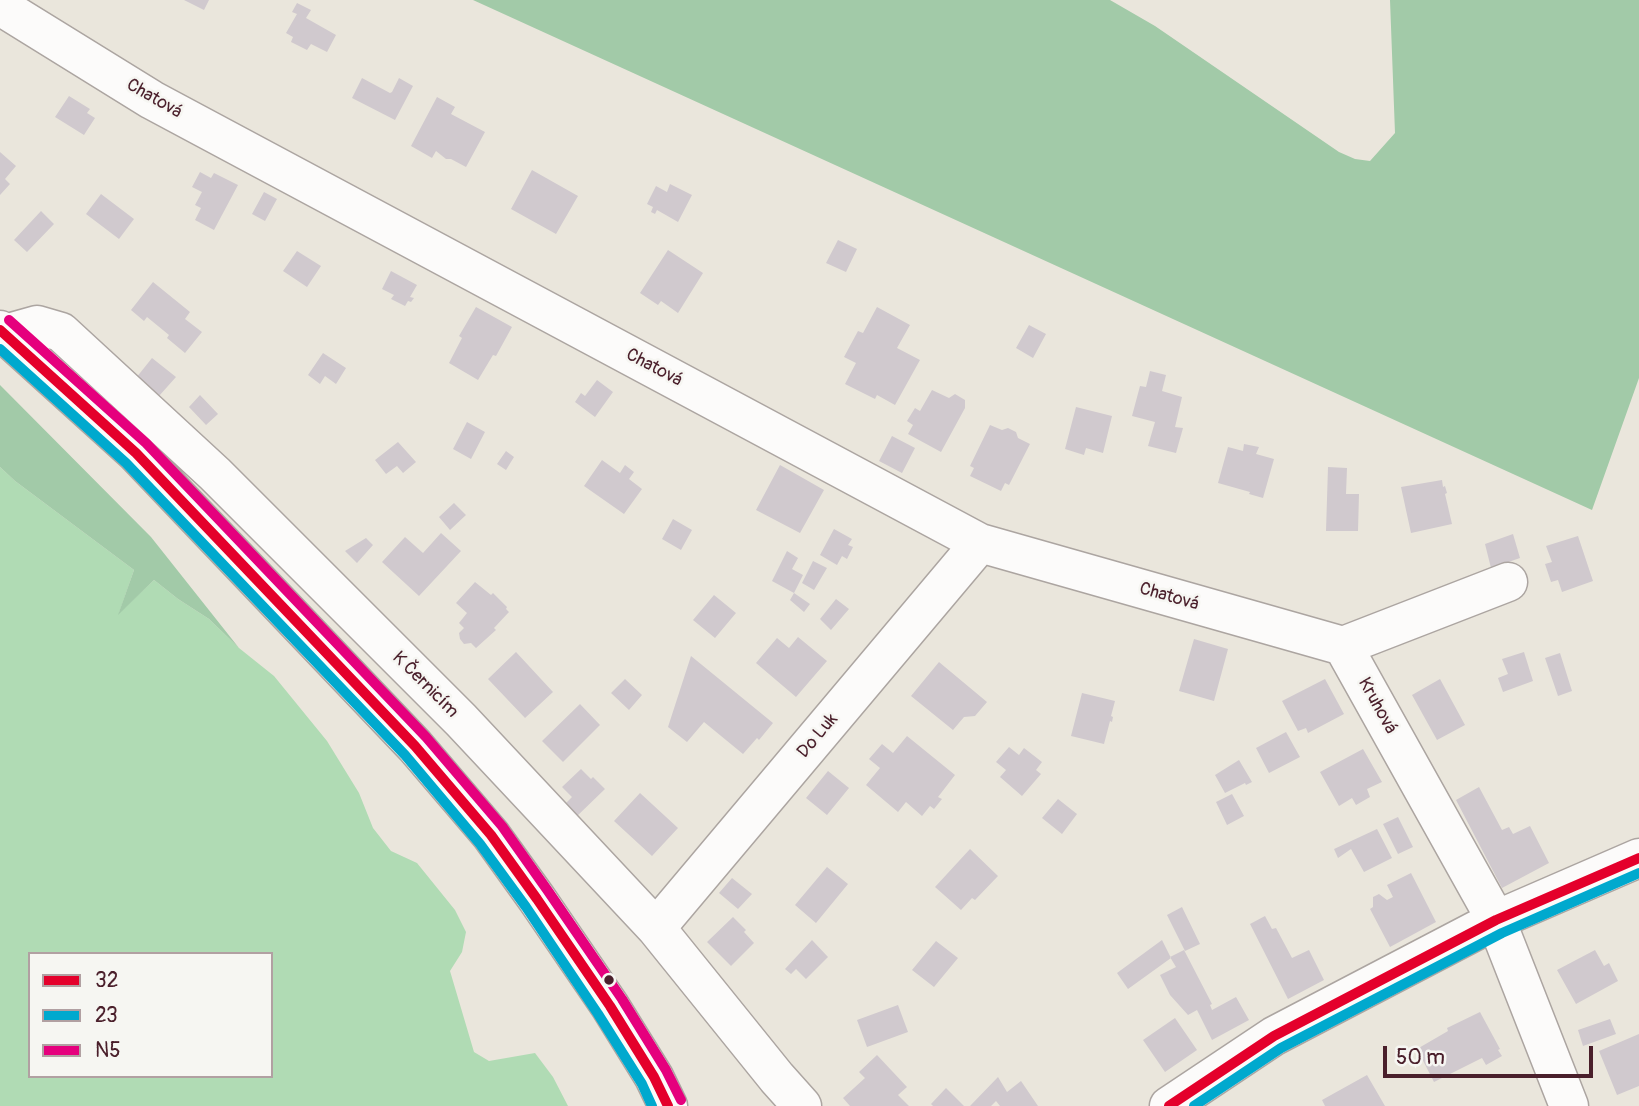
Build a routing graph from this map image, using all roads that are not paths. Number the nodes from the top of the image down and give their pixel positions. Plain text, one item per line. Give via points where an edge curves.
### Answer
1 (0, 6) edge
2 (2, 332) edge
3 (980, 543) junction
4 (1507, 582) dead end
5 (1343, 646) junction
6 (1639, 858) edge
7 (1496, 920) junction
8 (656, 928) junction
9 (667, 1106) edge
10 (802, 1106) edge
11 (1169, 1106) edge
12 (1569, 1106) edge

1 - 3 street, Chatová via 152,100
2 - 8 street, K Černicím via 37,325 61,332 225,484 461,720
2 - 9 street via 136,453 415,746 491,835 550,919 610,1006
3 - 5 street, Chatová
3 - 8 street, Do Luk
4 - 5 street
5 - 7 street, Kruhová
6 - 7 street
7 - 11 street via 1274,1036
7 - 12 street, Kruhová
8 - 10 street, K Černicím

